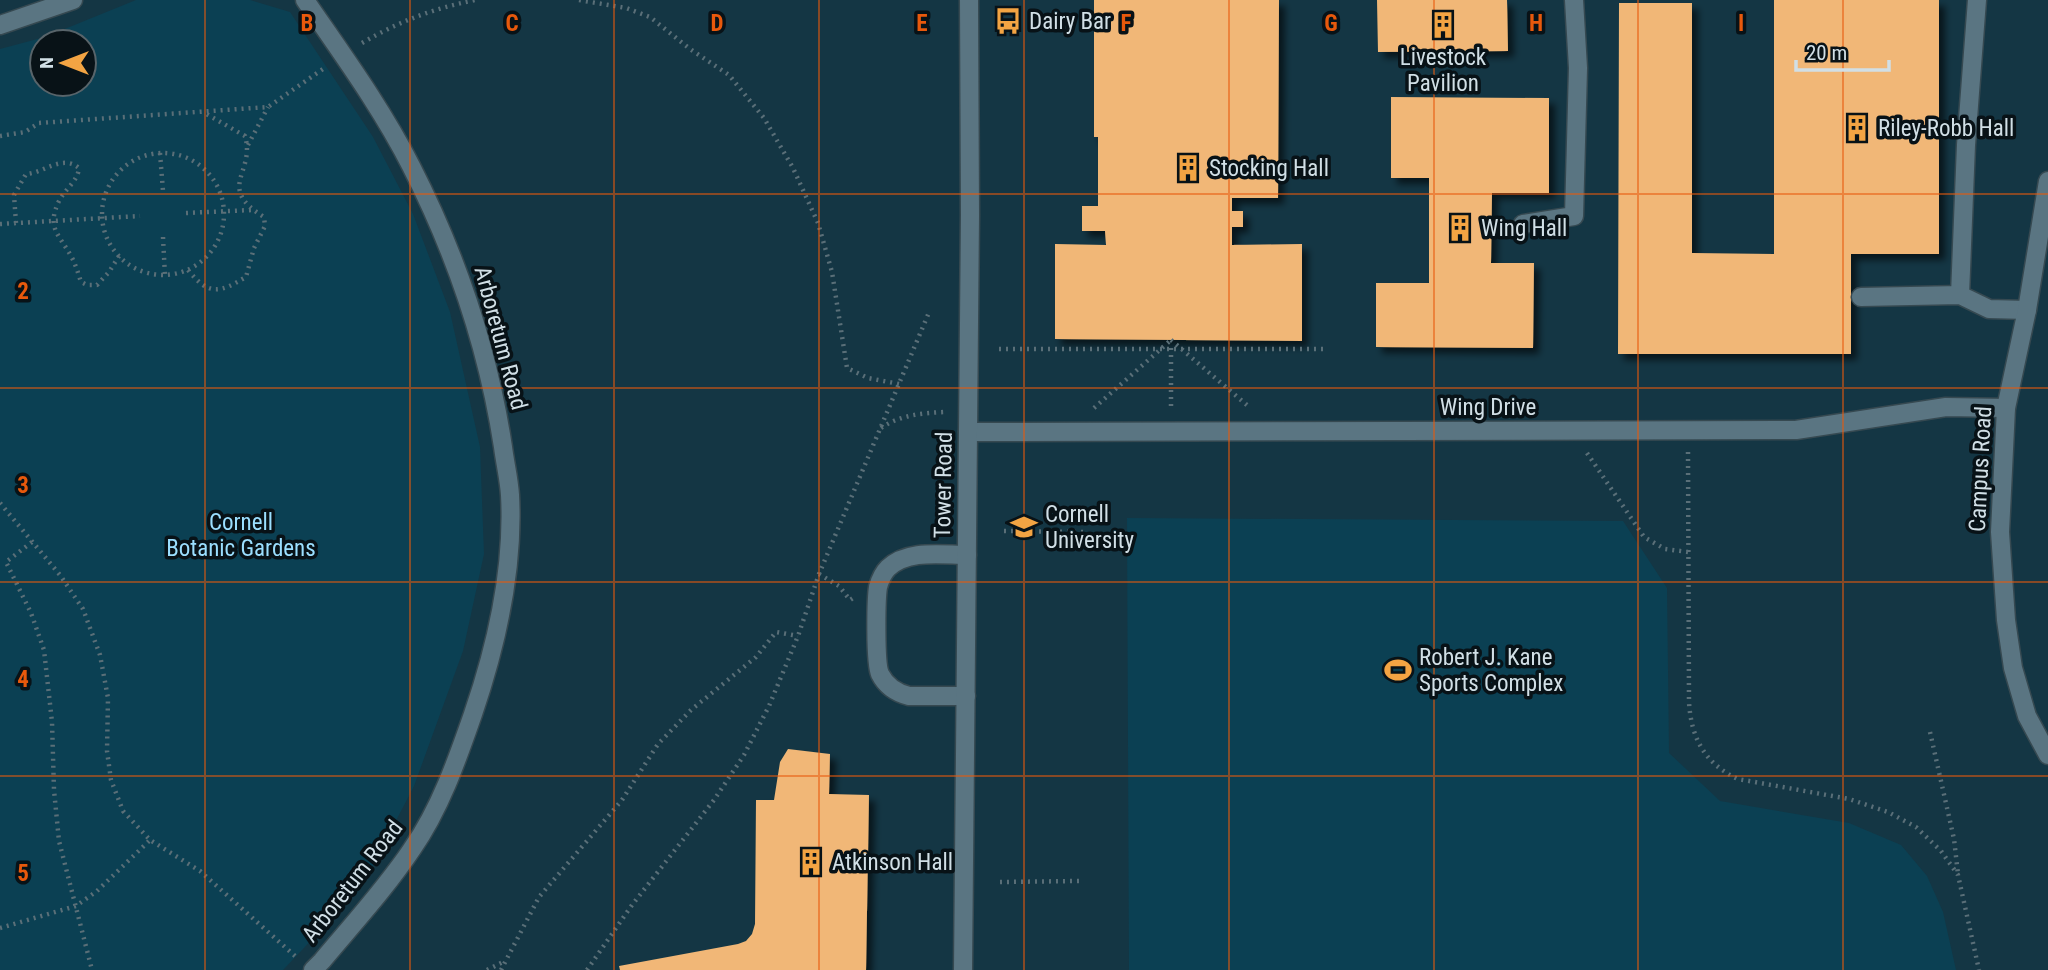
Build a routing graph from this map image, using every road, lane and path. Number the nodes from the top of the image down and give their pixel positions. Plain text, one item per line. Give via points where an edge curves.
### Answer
1 (72, 0) edge
2 (305, 0) edge
3 (475, 0) edge
4 (579, 0) edge
5 (969, 0) edge
6 (1574, 0) edge
7 (1977, 0) edge
8 (0, 25) edge
9 (343, 55) junction
10 (268, 107) junction
11 (203, 111) junction
12 (0, 136) edge
13 (248, 146) junction
14 (160, 153) junction
15 (2048, 181) edge
16 (163, 191) dead end
17 (253, 210) junction
18 (224, 211) junction
19 (186, 213) dead end
20 (140, 216) dead end
21 (102, 217) junction
22 (53, 220) junction
23 (16, 223) junction
24 (0, 224) edge
25 (1523, 224) dead end
26 (163, 237) dead end
27 (119, 256) junction
28 (188, 270) junction
29 (166, 275) junction
30 (1960, 295) junction
31 (1861, 297) dead end
32 (930, 310) dead end
33 (2027, 310) junction
34 (1171, 340) junction
35 (999, 349) dead end
36 (1160, 349) junction
37 (1171, 349) junction
38 (1181, 349) junction
39 (1326, 349) dead end
40 (899, 384) junction
41 (2006, 408) junction
42 (1252, 410) dead end
43 (1091, 411) dead end
44 (1171, 411) dead end
45 (946, 412) dead end
46 (881, 428) junction
47 (1688, 430) junction
48 (1572, 431) junction
49 (968, 432) junction
50 (0, 503) edge
51 (1004, 531) dead end
52 (1086, 532) dead end
53 (32, 542) junction
54 (1688, 552) junction
55 (967, 555) junction
56 (819, 574) junction
57 (877, 593) junction
58 (798, 636) junction
59 (966, 696) junction
60 (1930, 732) dead end
61 (2048, 755) edge
62 (150, 841) junction
63 (1958, 875) junction
64 (1079, 881) dead end
65 (1000, 882) dead end
66 (76, 906) junction
67 (0, 928) edge
68 (505, 961) junction
69 (306, 964) edge
70 (92, 970) edge
71 (487, 970) edge
72 (501, 970) edge
73 (587, 970) edge
74 (963, 970) edge
75 (1979, 970) edge

1 - 8 street
2 - 9 street, Arboretum Road
3 - 9 path via 442,6 397,23
4 - 40 path via 650,17 729,75 764,118 818,223 832,272 847,368
5 - 49 street, Tower Road
6 - 25 street via 1578,68 1574,216
7 - 30 street
9 - 10 path
9 - 69 street, Arboretum Road via 411,165 466,295 495,397 510,495 508,565 491,663 442,793 413,849
10 - 11 path
10 - 13 path
11 - 12 path via 39,122 25,132
11 - 13 path via 245,136
13 - 17 path via 237,182
14 - 16 path
14 - 18 path via 179,155 211,176
14 - 21 path via 141,156 112,180
15 - 33 street, Campus Road
17 - 18 path
17 - 28 path via 264,216 265,226 246,277 225,290 211,290
18 - 19 path
18 - 28 path via 214,248
20 - 21 path
21 - 22 path
21 - 27 path via 105,236
22 - 23 path
22 - 23 path via 59,201 79,175 74,163 62,162 26,174 14,195
22 - 27 path via 81,282 97,285
23 - 24 path
26 - 29 path
27 - 29 path via 146,274
28 - 29 path
30 - 31 street
30 - 33 street via 1989,309
32 - 40 path
33 - 41 street, Campus Road
34 - 36 path
34 - 37 path
34 - 38 path
35 - 36 path
36 - 37 path
36 - 43 path
37 - 38 path
37 - 44 path
38 - 39 path
38 - 42 path
40 - 46 path
41 - 47 street, Wing Drive via 1946,407 1796,430
41 - 61 street, Campus Road via 2000,532 2007,632 2017,687
45 - 46 path via 907,416
46 - 56 path
47 - 48 street, Wing Drive
47 - 54 path
48 - 49 street, Wing Drive
48 - 54 path via 1644,537 1664,550
49 - 55 street, Tower Road
50 - 53 path
51 - 52 path
53 - 62 path via 83,609 100,655 108,698 110,780 123,811
53 - 66 path via 6,562 44,649 59,841
54 - 63 path via 1690,719 1705,755 1738,779 1849,799 1905,819 1927,836
55 - 57 street via 905,558 888,568
55 - 59 street, Tower Road
56 - 57 path via 839,586 850,600 866,591
56 - 58 path
57 - 59 street via 877,665 885,681 909,696
58 - 68 path via 776,632 756,657 691,710 658,744 622,800 540,897
58 - 73 path via 744,755
59 - 74 street, Tower Road
60 - 63 path
62 - 66 path
62 - 69 path via 200,871
63 - 75 path
64 - 65 path
66 - 67 path
66 - 70 path
68 - 71 path
68 - 72 path

